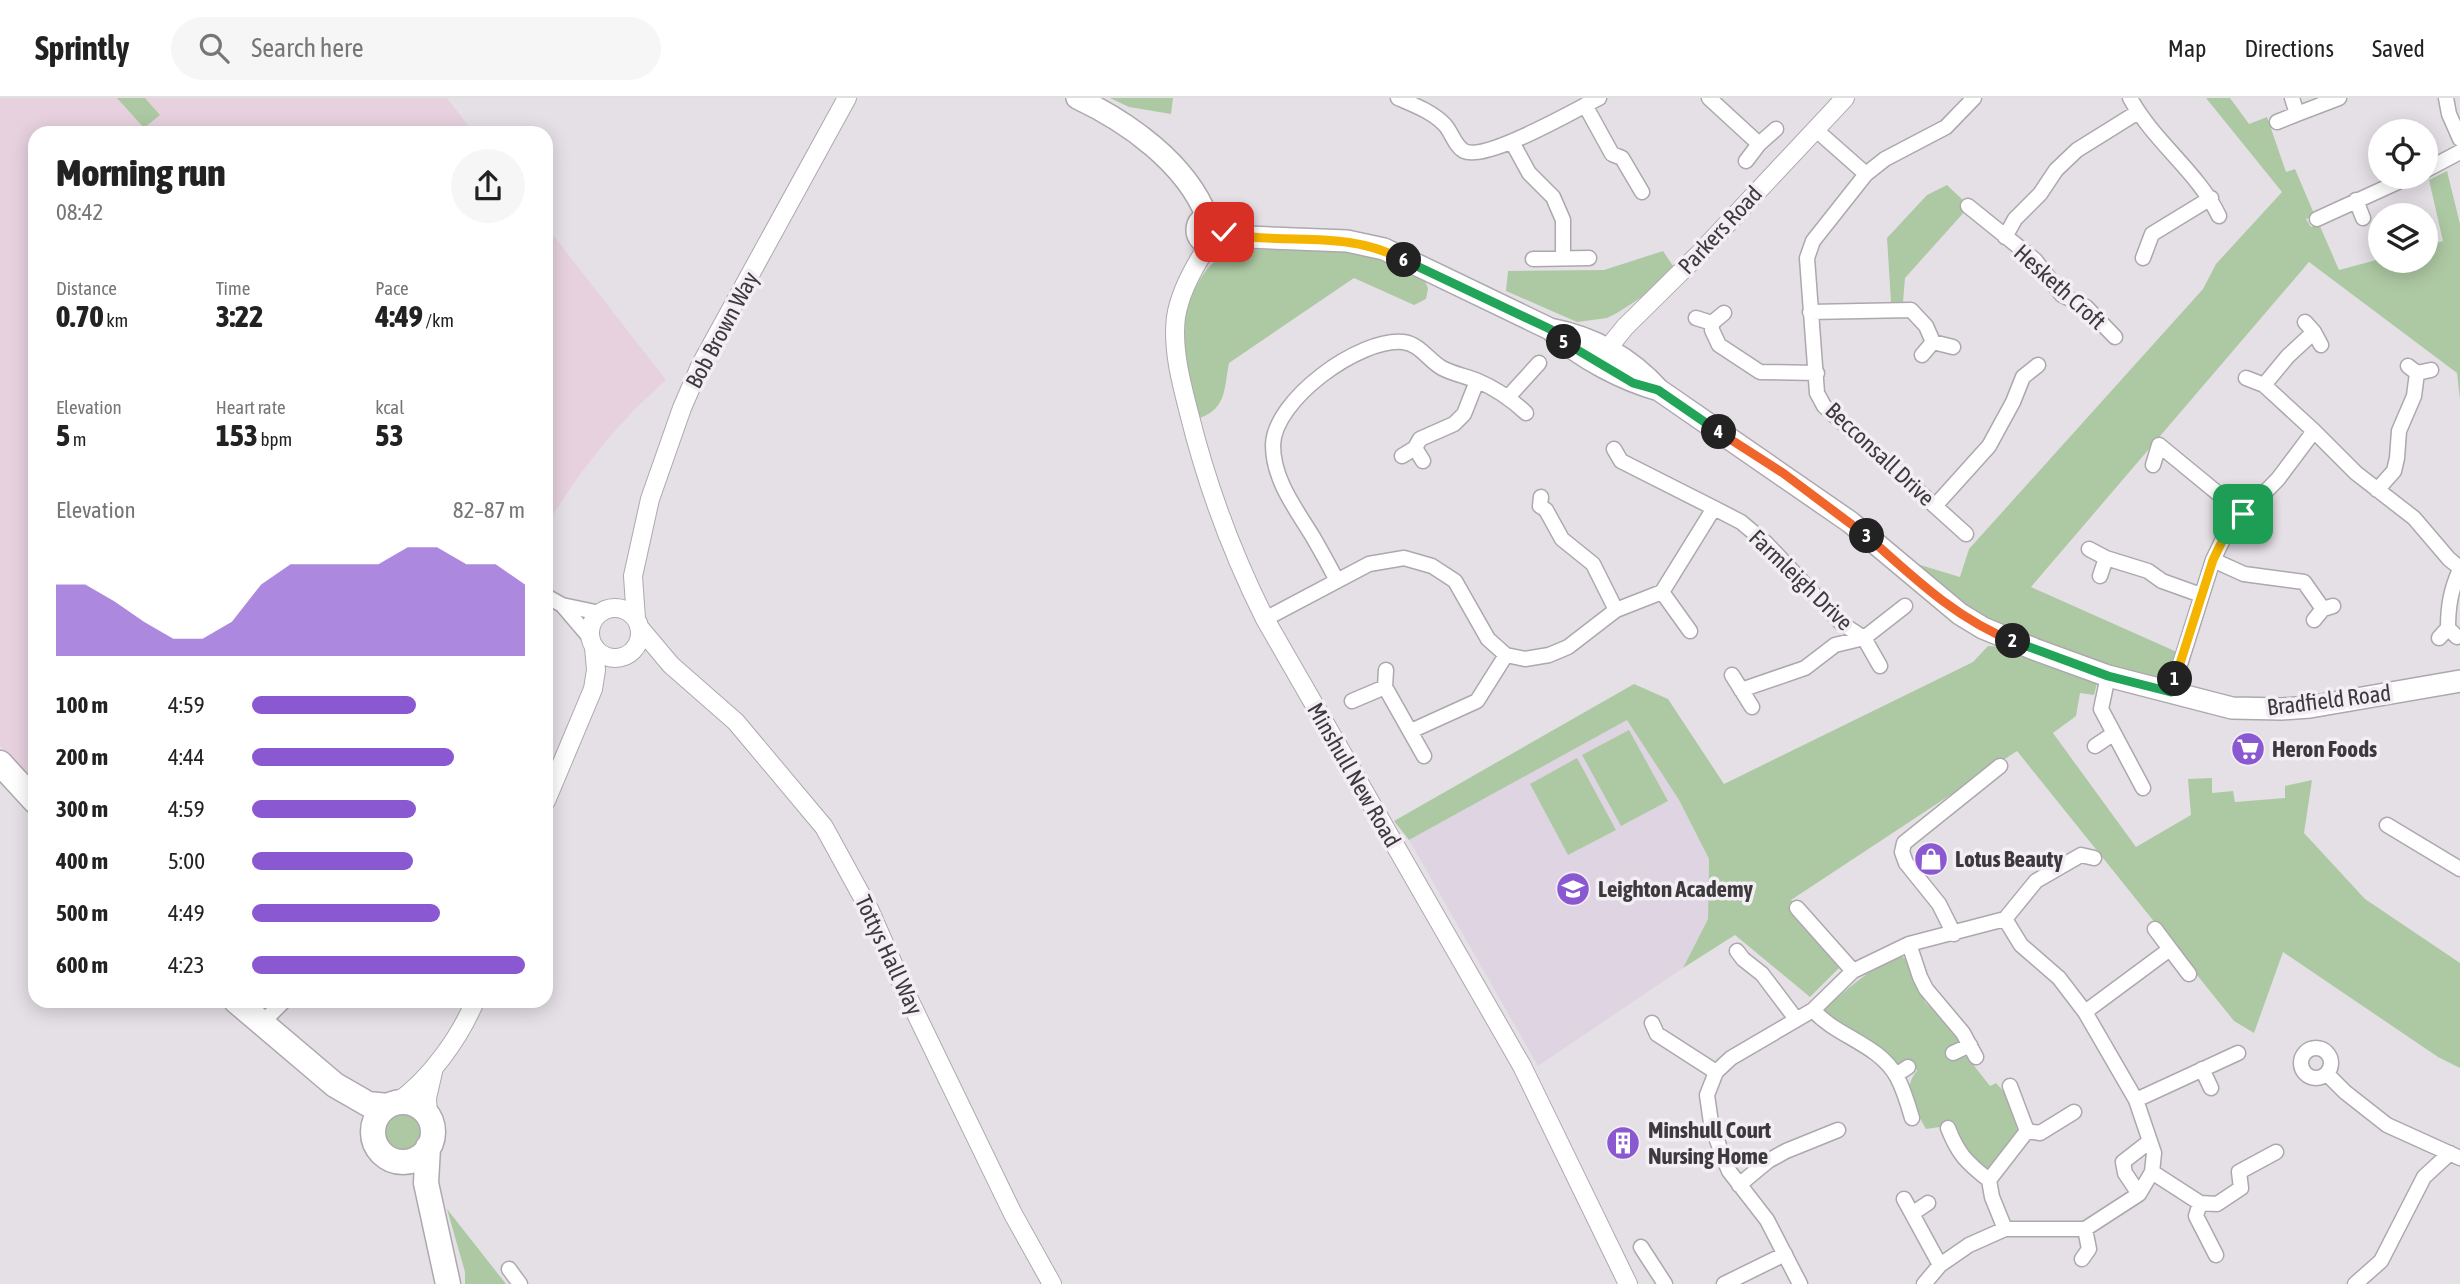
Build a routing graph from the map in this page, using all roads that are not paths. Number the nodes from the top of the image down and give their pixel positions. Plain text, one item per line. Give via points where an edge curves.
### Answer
1 (847, 98) edge
2 (1077, 98) edge
3 (1398, 98) edge
4 (1599, 98) edge
5 (1709, 98) edge
6 (1845, 98) edge
7 (1974, 98) edge
8 (2130, 98) edge
9 (2292, 98) edge
10 (2339, 98) edge
11 (2446, 98) edge
12 (1585, 105) junction
13 (2138, 113) junction
14 (2297, 114) junction
15 (2277, 122) dead end
16 (1776, 129) dead end
17 (1815, 130) junction
18 (2460, 139) edge
19 (1512, 142) junction
20 (1759, 144) junction
21 (2460, 152) edge
22 (1746, 161) dead end
23 (2438, 164) edge
24 (1867, 173) junction
25 (2381, 189) edge
26 (1642, 192) dead end
27 (2211, 198) junction
28 (2356, 200) junction
29 (1968, 206) dead end
30 (2219, 215) dead end
31 (2363, 218) dead end
32 (2317, 219) dead end
33 (2005, 237) junction
34 (1217, 238) junction
35 (1563, 258) junction
36 (1590, 258) dead end
37 (2143, 258) dead end
38 (1533, 259) dead end
39 (1811, 312) junction
40 (1724, 313) dead end
41 (1696, 318) dead end
42 (1712, 323) junction
43 (2115, 337) dead end
44 (1933, 342) junction
45 (2321, 345) dead end
46 (1953, 347) dead end
47 (1922, 355) dead end
48 (1601, 356) junction
49 (1539, 363) dead end
50 (2038, 365) dead end
51 (2419, 370) dead end
52 (1817, 373) junction
53 (2246, 378) dead end
54 (1477, 381) junction
55 (2264, 385) junction
56 (1508, 396) junction
57 (1526, 414) dead end
58 (2314, 431) junction
59 (1413, 455) dead end
60 (1616, 460) dead end
61 (2152, 466) dead end
62 (2377, 490) junction
63 (1538, 505) dead end
64 (1935, 506) junction
65 (1714, 508) junction
66 (2243, 514) junction
67 (1966, 534) dead end
68 (2089, 549) dead end
69 (2106, 558) junction
70 (2213, 560) junction
71 (2460, 569) edge
72 (633, 576) junction
73 (2100, 576) dead end
74 (1336, 579) junction
75 (1662, 592) junction
76 (2201, 594) junction
77 (553, 600) edge
78 (562, 605) junction
79 (1905, 606) dead end
80 (1616, 610) junction
81 (604, 612) junction
82 (2324, 612) dead end
83 (1265, 619) junction
84 (638, 623) junction
85 (1690, 631) dead end
86 (2448, 634) dead end
87 (1864, 638) junction
88 (592, 643) junction
89 (1506, 655) junction
90 (625, 656) junction
91 (671, 665) junction
92 (1880, 666) dead end
93 (1386, 670) dead end
94 (1732, 675) dead end
95 (2108, 676) junction
96 (2460, 681) edge
97 (1385, 687) junction
98 (593, 689) junction
99 (1741, 690) junction
100 (2171, 692) junction
101 (1352, 701) dead end
102 (1752, 708) dead end
103 (1410, 731) junction
104 (2113, 734) junction
105 (2095, 746) dead end
106 (1424, 756) dead end
107 (0, 763) edge
108 (2000, 766) dead end
109 (553, 784) edge
110 (2143, 788) dead end
111 (28, 793) edge
112 (2387, 825) dead end
113 (2094, 858) dead end
114 (2460, 869) edge
115 (1797, 908) dead end
116 (2005, 919) junction
117 (2155, 929) dead end
118 (1954, 934) junction
119 (1909, 943) junction
120 (2170, 949) junction
121 (1737, 951) dead end
122 (1853, 971) junction
123 (2189, 974) dead end
124 (245, 1008) edge
125 (277, 1008) edge
126 (472, 1008) edge
127 (1813, 1010) junction
128 (2085, 1012) junction
129 (1796, 1019) junction
130 (263, 1022) junction
131 (1652, 1033) dead end
132 (1953, 1053) dead end
133 (2238, 1053) dead end
134 (435, 1069) junction
135 (2202, 1069) junction
136 (1716, 1072) junction
137 (2327, 1074) dead end
138 (335, 1085) junction
139 (2010, 1086) dead end
140 (2211, 1088) dead end
141 (2136, 1100) junction
142 (392, 1104) junction
143 (2074, 1112) dead end
144 (428, 1117) junction
145 (1912, 1118) dead end
146 (1948, 1128) dead end
147 (1838, 1130) dead end
148 (2027, 1131) junction
149 (374, 1141) junction
150 (2150, 1141) junction
151 (428, 1147) junction
152 (2276, 1152) dead end
153 (2455, 1156) edge
154 (399, 1161) junction
155 (2152, 1172) junction
156 (1989, 1180) junction
157 (1739, 1185) junction
158 (2139, 1194) junction
159 (1904, 1199) dead end
160 (429, 1202) junction
161 (1928, 1203) dead end
162 (2200, 1203) junction
163 (1913, 1213) junction
164 (2005, 1229) junction
165 (2085, 1229) junction
166 (1642, 1247) dead end
167 (1785, 1254) junction
168 (2090, 1254) dead end
169 (2216, 1255) dead end
170 (1940, 1265) junction
171 (509, 1269) dead end
172 (448, 1284) edge
173 (520, 1284) edge
174 (1052, 1284) edge
175 (1628, 1284) edge
176 (1665, 1284) edge
177 (1724, 1284) edge
178 (1800, 1284) edge
179 (1924, 1284) edge
180 (2355, 1284) edge

1 - 72 street, Bob Brown Way via 701,364 650,499
2 - 34 main road via 1103,110 1157,150 1200,200 1207,217 1220,220
3 - 19 street via 1431,114 1461,149 1473,154
4 - 12 street
5 - 20 street
6 - 17 street, Parkers Road
7 - 24 street, Becconsall Drive via 1946,127
8 - 13 street
9 - 14 street
10 - 14 street
11 - 18 street
12 - 19 street
12 - 26 street via 1612,154 1622,158
13 - 27 street
13 - 33 street, Hesketh Croft via 2077,150 2015,219
14 - 15 street
16 - 20 street
17 - 24 street
17 - 48 street, Parkers Road
19 - 35 street via 1529,173 1553,197 1563,220
20 - 22 street
21 - 23 street
24 - 39 street, Becconsall Drive via 1813,241 1807,258
25 - 28 street
27 - 30 street
27 - 37 street via 2152,234
28 - 31 street
28 - 32 street
29 - 33 street, Hesketh Croft
33 - 43 street, Hesketh Croft via 2035,260 2062,295 2086,307
34 - 48 main road, Bradfield Road via 1347,241 1384,249 1550,329 1568,346
34 - 83 street, Minshull New Road via 1181,297 1176,315 1180,378 1213,501
35 - 36 street
35 - 38 street
39 - 44 street via 1911,310
39 - 52 street, Becconsall Drive
40 - 42 street
41 - 42 street
42 - 52 street via 1719,345 1760,372
44 - 46 street
44 - 47 street
45 - 55 street via 2310,327
48 - 95 main road, Bradfield Road via 1633,383 1658,390 1850,522 1960,614 1995,634
49 - 56 street
50 - 64 street via 2023,377 1989,446
51 - 62 street via 2399,431 2394,471
52 - 64 street, Becconsall Drive via 1817,393 1824,406
53 - 55 street
54 - 56 street
54 - 59 street via 1464,414 1454,424 1420,439
54 - 74 street via 1442,368 1414,345 1390,343 1337,363 1286,409 1275,430 1273,447 1280,478
55 - 58 street
56 - 57 street
58 - 62 street
58 - 66 street
60 - 65 street, Farmleigh Drive
61 - 66 street via 2159,445
62 - 71 street via 2414,519
63 - 80 street via 1546,510 1562,539 1593,564
64 - 67 street, Becconsall Drive
65 - 75 street
65 - 87 street, Farmleigh Drive via 1766,543 1841,623
66 - 70 street via 2227,531
68 - 69 street
69 - 73 street
69 - 76 street
70 - 76 street
70 - 82 street via 2244,574 2304,582
71 - 86 street via 2449,597
72 - 81 street, Bob Brown Way
72 - 84 street, Bob Brown Way
74 - 83 street
74 - 89 street via 1389,558 1404,558 1443,571 1455,581 1490,641
75 - 80 street
75 - 85 street
76 - 100 street
77 - 78 street
78 - 81 street
78 - 88 street
79 - 87 street, Farmleigh Drive
80 - 89 street via 1568,647 1549,655 1525,659
81 - 84 street via 626,611
81 - 88 street via 590,628
83 - 175 street, Minshull New Road via 1522,1066
84 - 90 street via 640,638
84 - 91 street, Tottys Hall Way
87 - 92 street, Farmleigh Drive
87 - 99 street via 1835,645 1805,668
88 - 90 street via 601,655
88 - 98 street
89 - 103 street via 1477,701
90 - 91 street, Tottys Hall Way
90 - 98 street
91 - 174 street, Tottys Hall Way via 736,722 824,827 870,911 1006,1202
93 - 97 street
94 - 99 street
95 - 100 main road, Bradfield Road
95 - 104 street via 2101,709
96 - 100 main road, Bradfield Road via 2282,709 2232,708
97 - 101 street
97 - 103 street
98 - 109 street
99 - 102 street
103 - 106 street
104 - 105 street
104 - 110 street
107 - 111 highway
108 - 118 street via 1904,843 1906,863 1940,904
112 - 114 street
113 - 116 street via 2081,855 2036,881
115 - 122 street
116 - 118 street
116 - 128 street via 2021,945 2059,978
117 - 120 street
118 - 119 street
119 - 122 street
119 - 132 street via 1926,989 1973,1051
120 - 123 street
120 - 128 street
121 - 129 street via 1762,974
122 - 127 street
124 - 130 highway
125 - 130 street
126 - 134 street
127 - 129 street
127 - 145 street via 1902,1071
128 - 141 street
129 - 136 street
130 - 138 highway
131 - 136 street
133 - 135 street
134 - 142 street
134 - 144 street via 427,1098
135 - 140 street
135 - 141 street
136 - 157 street via 1707,1095 1711,1123
137 - 153 street via 2387,1125
138 - 142 highway via 368,1104
138 - 149 highway
139 - 148 street
141 - 150 street
142 - 144 highway via 414,1104
142 - 149 highway via 376,1119
143 - 148 street via 2040,1133
144 - 151 highway via 432,1132
146 - 156 street via 1967,1163
147 - 157 street via 1768,1161
148 - 156 street
149 - 154 highway via 384,1156
150 - 155 street
150 - 158 street via 2123,1162
151 - 154 highway via 415,1159
151 - 160 highway
152 - 162 street via 2239,1172 2241,1188 2217,1204
153 - 180 street via 2424,1177 2381,1261
154 - 160 highway
155 - 158 street
155 - 162 street
156 - 164 street
157 - 167 street via 1760,1209
158 - 165 street
159 - 163 street
160 - 172 highway
161 - 163 street
162 - 169 street via 2196,1216
163 - 170 street
164 - 165 street
164 - 170 street
165 - 168 street
166 - 176 street via 1660,1266
167 - 177 street
167 - 178 street
170 - 179 street
171 - 173 street

